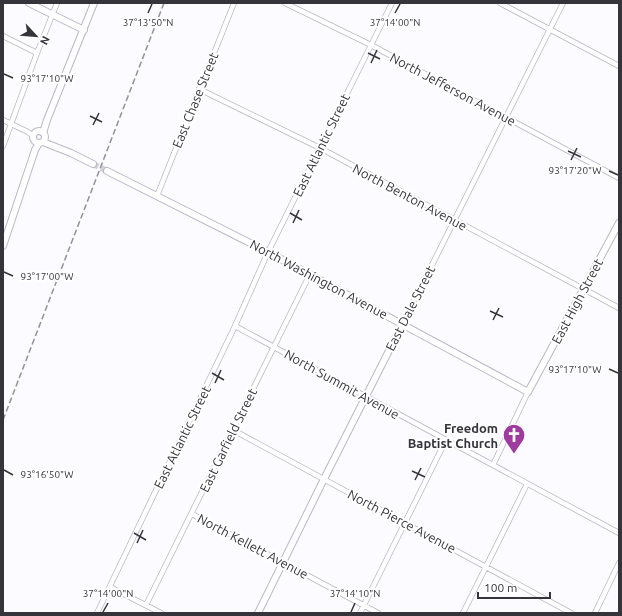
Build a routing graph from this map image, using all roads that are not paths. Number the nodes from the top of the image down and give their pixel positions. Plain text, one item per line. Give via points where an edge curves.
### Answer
1 (28, 3) edge
2 (57, 3) edge
3 (94, 3) edge
4 (234, 3) edge
5 (285, 3) edge
6 (392, 3) edge
7 (500, 3) edge
8 (563, 3) edge
9 (52, 15) junction
10 (550, 29) junction
11 (84, 30) junction
12 (3, 36) edge
13 (371, 45) junction
14 (37, 53) junction
15 (619, 66) edge
16 (199, 89) junction
17 (506, 118) junction
18 (3, 120) edge
19 (11, 124) junction
20 (39, 137) junction
21 (3, 146) edge
22 (320, 148) junction
23 (93, 164) tunnel mouth
24 (107, 171) tunnel mouth
25 (619, 178) edge
26 (157, 196) junction
27 (454, 220) junction
28 (619, 222) edge
29 (4, 244) edge
30 (268, 252) junction
31 (310, 274) junction
32 (583, 289) junction
33 (619, 308) edge
34 (403, 323) junction
35 (235, 326) junction
36 (274, 347) junction
37 (528, 392) junction
38 (365, 396) junction
39 (233, 430) junction
40 (446, 440) junction
41 (492, 465) junction
42 (324, 479) junction
43 (528, 484) junction
44 (192, 514) junction
45 (405, 522) junction
46 (619, 533) edge
47 (282, 562) junction
48 (619, 563) edge
49 (487, 567) junction
50 (110, 587) junction
51 (146, 605) junction
52 (364, 605) junction
53 (97, 613) edge
54 (161, 613) edge
55 (258, 613) edge
56 (360, 613) edge
57 (378, 613) edge
58 (463, 613) edge
59 (571, 613) edge
60 (595, 613) edge

1 - 9 street
2 - 9 street
3 - 11 street
4 - 16 street, East Chase Street
5 - 13 street, North Jefferson Avenue
6 - 13 street, East Atlantic Street
7 - 10 street
8 - 10 street, East Dale Street
9 - 11 street
9 - 14 street
10 - 15 street
10 - 17 street, East Dale Street
11 - 20 street
12 - 14 street
13 - 17 street, North Jefferson Avenue
13 - 22 street, East Atlantic Street
14 - 19 street
16 - 22 street, North Benton Avenue
16 - 26 street, East Chase Street
17 - 25 street, North Jefferson Avenue
17 - 27 street, East Dale Street
18 - 19 street
19 - 20 street
19 - 21 street
20 - 23 street
20 - 29 street
22 - 27 street, North Benton Avenue
22 - 30 street, East Atlantic Street
24 - 26 street, North Washington Avenue
26 - 30 street, North Washington Avenue
27 - 32 street, North Benton Avenue
27 - 34 street, East Dale Street
28 - 32 street, East High Street
30 - 31 street, North Washington Avenue
30 - 35 street, East Atlantic Street
31 - 34 street, North Washington Avenue
31 - 36 street, East Garfield Street
32 - 33 street, North Benton Avenue
32 - 37 street, East High Street
34 - 37 street, North Washington Avenue
34 - 38 street, East Dale Street
35 - 36 street, North Summit Avenue
35 - 50 street, East Atlantic Street
36 - 38 street, North Summit Avenue
36 - 39 street, East Garfield Street
37 - 41 street, East High Street
38 - 40 street, North Summit Avenue
38 - 42 street, East Dale Street
39 - 42 street, North Pierce Avenue
39 - 44 street, East Garfield Street
40 - 41 street, North Summit Avenue
40 - 45 street
41 - 43 street, North Summit Avenue
42 - 45 street, North Pierce Avenue
42 - 47 street, East Dale Street
43 - 46 street, North Summit Avenue
43 - 49 street
44 - 47 street, North Kellett Avenue
44 - 51 street, East Garfield Street
45 - 49 street, North Pierce Avenue
45 - 52 street
47 - 52 street, North Kellett Avenue
47 - 55 street, East Dale Street
48 - 60 street
49 - 58 street
49 - 59 street, North Pierce Avenue
50 - 51 street
50 - 53 street, East Atlantic Street
51 - 54 street
52 - 56 street
52 - 57 street, North Kellett Avenue

